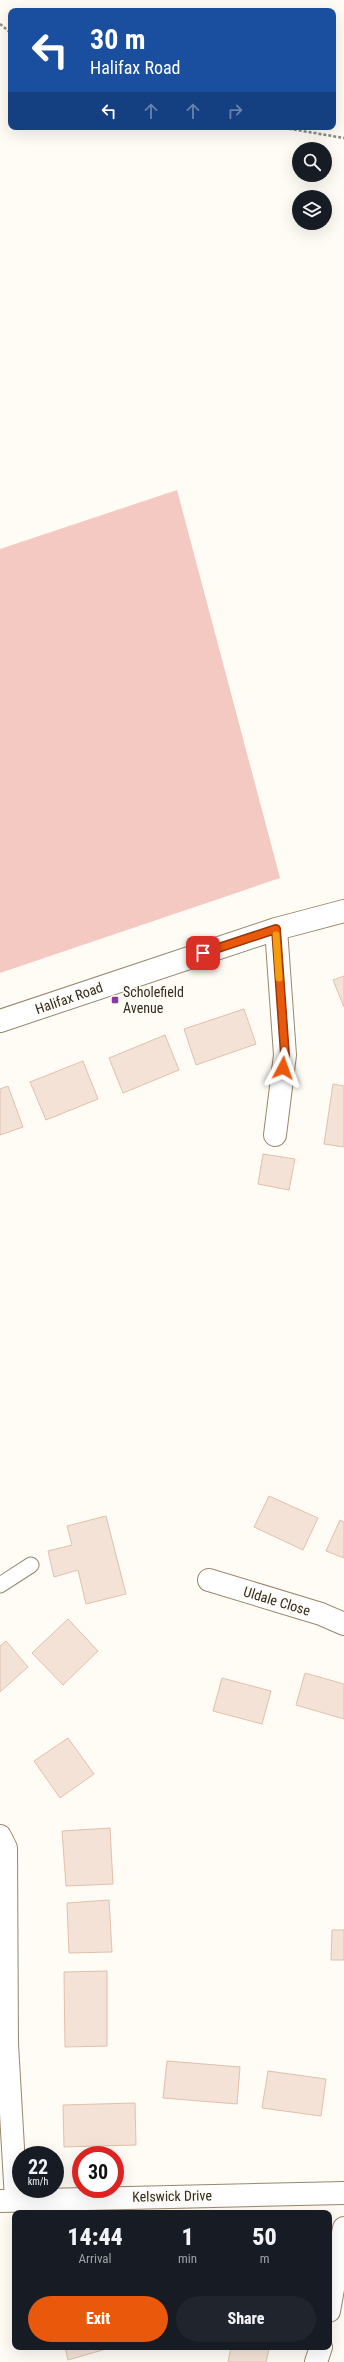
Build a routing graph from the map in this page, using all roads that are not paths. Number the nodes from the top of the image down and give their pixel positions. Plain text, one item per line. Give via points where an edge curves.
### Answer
1 (344, 912) edge
2 (276, 929) junction
3 (0, 1021) edge
4 (274, 1135) dead end
5 (31, 1565) dead end
6 (209, 1580) dead end
7 (0, 1584) edge
8 (344, 1624) edge
9 (0, 1836) edge
10 (344, 2193) edge
11 (8, 2200) edge
12 (344, 2228) edge
13 (332, 2294) edge
14 (320, 2350) edge
15 (316, 2362) edge

1 - 2 street, Halifax Road
2 - 3 street, Halifax Road
2 - 4 street via 285,1055
5 - 7 lane
6 - 8 street, Uldale Close via 320,1614
9 - 11 street via 6,1848
10 - 11 street, Kelswick Drive
12 - 13 street
14 - 15 street

